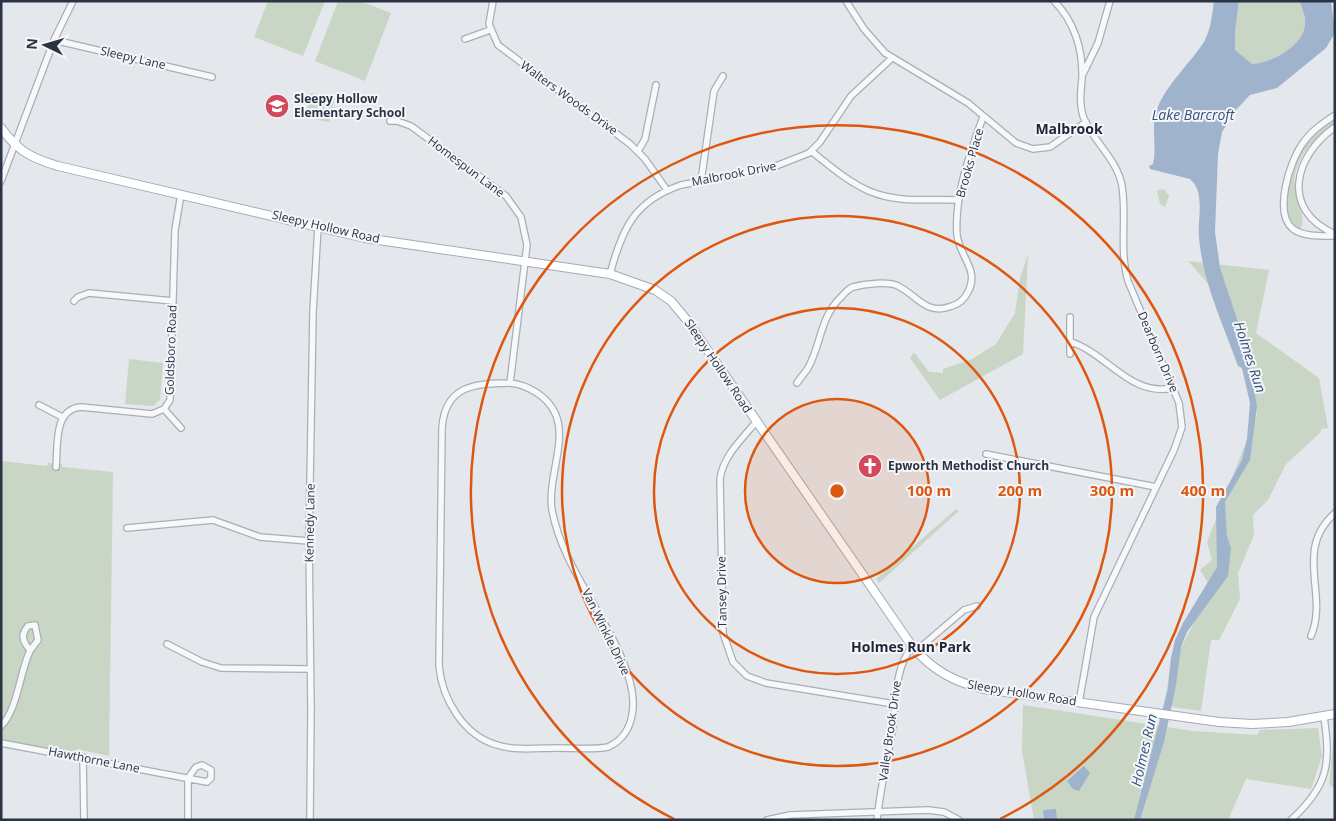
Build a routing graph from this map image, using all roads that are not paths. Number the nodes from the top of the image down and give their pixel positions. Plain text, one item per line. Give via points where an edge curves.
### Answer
1 (73, 1) edge
2 (493, 1) edge
3 (846, 1) edge
4 (1054, 1) edge
5 (1110, 1) edge
6 (490, 30) junction
7 (54, 40) junction
8 (465, 40) dead end
9 (892, 58) junction
10 (1082, 75) junction
11 (723, 76) dead end
12 (212, 77) dead end
13 (656, 85) dead end
14 (1335, 115) edge
15 (983, 117) junction
16 (390, 121) dead end
17 (1086, 122) junction
18 (1335, 127) edge
19 (1, 128) edge
20 (13, 145) junction
21 (638, 151) junction
22 (811, 151) junction
23 (1, 181) edge
24 (701, 181) junction
25 (667, 190) junction
26 (180, 194) junction
27 (958, 200) junction
28 (318, 227) junction
29 (1335, 235) edge
30 (525, 262) junction
31 (610, 274) junction
32 (74, 301) dead end
33 (173, 301) junction
34 (1070, 316) dead end
35 (1071, 342) junction
36 (1070, 354) dead end
37 (510, 383) junction
38 (797, 383) dead end
39 (1173, 388) junction
40 (39, 405) dead end
41 (164, 408) junction
42 (62, 418) junction
43 (756, 422) junction
44 (181, 428) dead end
45 (986, 454) dead end
46 (56, 467) dead end
47 (1156, 487) junction
48 (1335, 513) edge
49 (127, 528) dead end
50 (309, 541) junction
51 (978, 606) dead end
52 (1311, 636) dead end
53 (167, 644) dead end
54 (914, 649) junction
55 (30, 650) dead end
56 (309, 669) junction
57 (1079, 703) junction
58 (894, 704) junction
59 (1335, 714) edge
60 (1324, 717) junction
61 (1, 726) edge
62 (1, 743) edge
63 (83, 757) junction
64 (878, 812) junction
65 (84, 820) edge
66 (188, 820) edge
67 (310, 820) edge
68 (767, 820) edge
69 (877, 820) edge
70 (959, 820) edge
71 (1291, 820) edge

1 - 7 street
2 - 6 street via 488,18
3 - 9 street via 864,29
4 - 10 street, Dearborn Drive via 1070,20 1077,40
5 - 10 street via 1098,43
6 - 8 street
6 - 21 street, Walters Woods Drive via 502,49
7 - 12 street, Sleepy Lane
7 - 20 street
9 - 15 street via 952,92
9 - 22 street, Malbrook Drive via 851,96
10 - 17 street, Dearborn Drive via 1081,107
11 - 24 street via 714,91
13 - 21 street via 645,139
14 - 29 street via 1316,128 1301,145 1284,196 1286,220 1293,230 1304,234
15 - 17 street via 1016,143 1042,149 1057,143
15 - 27 street, Brooks Place
16 - 30 street, Homespun Lane via 397,120 411,126 506,196 525,228
17 - 39 street, Dearborn Drive via 1119,177 1123,194 1125,271
18 - 29 street via 1310,149 1299,175 1299,194 1306,210 1317,224
19 - 20 main road, Sleepy Hollow Road
20 - 23 street
20 - 26 main road, Sleepy Hollow Road via 41,161
21 - 25 street, Walters Woods Drive
22 - 24 street, Malbrook Drive via 771,168
22 - 27 street via 860,187 881,196
24 - 25 street, Malbrook Drive
25 - 31 street, Malbrook Drive via 648,202 628,223
26 - 28 main road, Sleepy Hollow Road
26 - 33 street, Goldsboro Road via 175,230
27 - 38 street, Brooks Place via 957,235 959,246 971,267 972,280 964,298 946,308 933,309 898,286 851,287 835,302 823,322 808,367
28 - 30 main road, Sleepy Hollow Road via 365,238
28 - 50 street, Kennedy Lane
30 - 31 main road, Sleepy Hollow Road
30 - 37 street
31 - 43 main road, Sleepy Hollow Road via 646,285 671,300
32 - 33 street via 89,294
33 - 41 street, Goldsboro Road via 171,393
34 - 35 street
35 - 36 street
35 - 39 street via 1093,352 1136,384 1156,390
37 - 37 street, Van Winkle Drive via 464,388 452,397 444,411 439,666 442,686 464,723 488,742 508,747 608,747 620,740 628,728 633,709 631,683 572,565 552,512 551,488 559,436 557,416 544,398
39 - 47 street, Dearborn Drive via 1181,410 1182,427
40 - 42 street
41 - 42 street, Goldsboro Road via 152,414 76,408 66,412
41 - 44 street
42 - 46 street
43 - 54 main road, Sleepy Hollow Road
43 - 58 street, Tansey Drive via 730,454 720,479 722,627 730,657 747,676 766,683
45 - 47 street
47 - 57 street, Dearborn Drive via 1094,617
48 - 52 street via 1321,529 1314,547 1316,613
49 - 50 street via 212,520 260,538
50 - 56 street, Kennedy Lane
51 - 54 street, Valley Brook Drive via 964,610
53 - 56 street via 221,668
54 - 57 main road, Sleepy Hollow Road via 938,671 967,685
54 - 58 street, Valley Brook Drive via 900,669
55 - 61 street via 15,698
56 - 67 street, Kennedy Lane
57 - 60 main road, Sleepy Hollow Road via 1252,724
58 - 64 street, Valley Brook Drive
59 - 60 main road, Sleepy Hollow Road
60 - 71 street via 1329,754 1325,775 1311,801
62 - 63 street, Hawthorne Lane
63 - 65 street
63 - 66 street, Hawthorne Lane via 188,778
64 - 68 street via 790,815
64 - 69 street, Valley Brook Drive
64 - 70 street via 928,810 944,812

